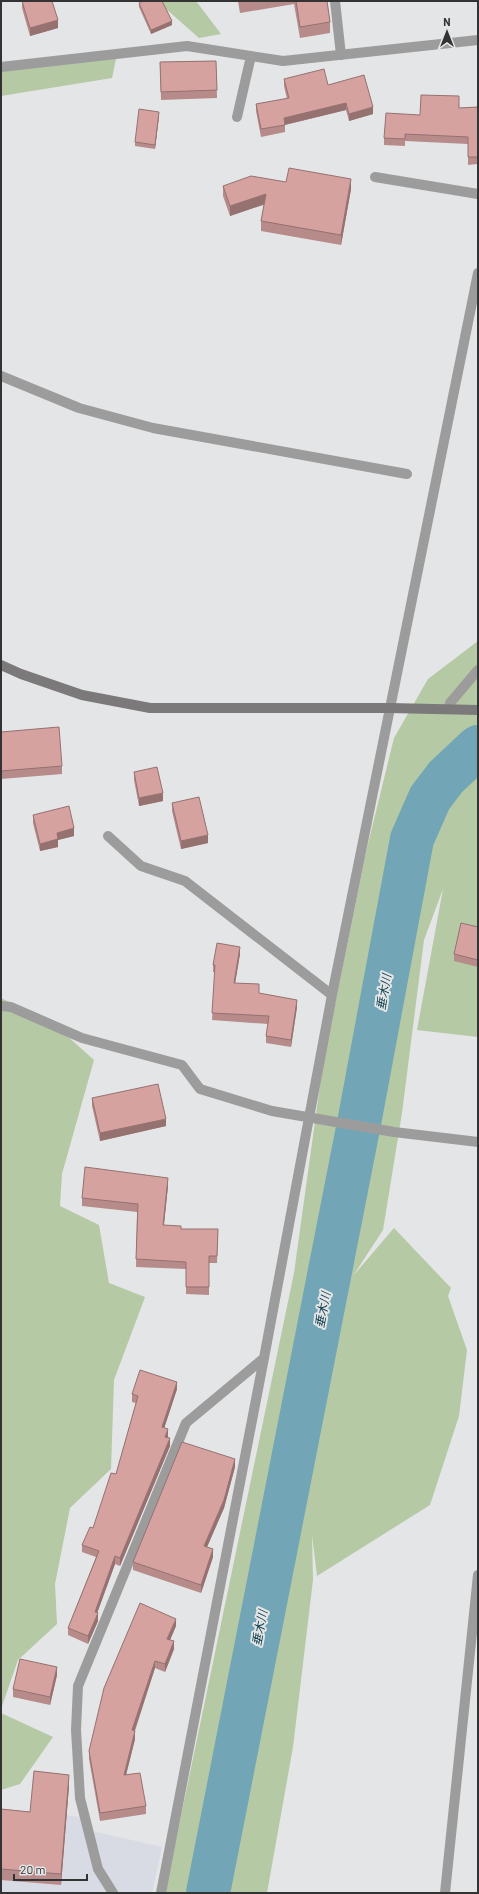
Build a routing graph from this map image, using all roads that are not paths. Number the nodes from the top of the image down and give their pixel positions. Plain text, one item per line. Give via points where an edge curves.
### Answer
1 (335, 1) edge
2 (478, 40) edge
3 (341, 55) junction
4 (251, 56) junction
5 (1, 67) edge
6 (237, 116) dead end
7 (375, 177) dead end
8 (478, 194) edge
9 (478, 273) edge
10 (1, 376) edge
11 (407, 474) dead end
12 (1, 665) edge
13 (478, 670) edge
14 (450, 703) dead end
15 (393, 708) junction
16 (478, 710) edge
17 (108, 836) dead end
18 (332, 995) junction
19 (1, 1006) edge
20 (309, 1116) junction
21 (477, 1139) edge
22 (264, 1358) junction
23 (478, 1575) edge
24 (113, 1893) edge
25 (161, 1893) edge
26 (445, 1893) edge

1 - 3 street
2 - 3 street
3 - 4 street via 283,61
4 - 5 street via 187,46
4 - 6 street
7 - 8 street
9 - 15 street
10 - 11 street via 79,408 153,428
12 - 15 street via 82,695 150,708
13 - 14 street
15 - 16 street
15 - 18 street
17 - 18 street via 141,866 185,881
18 - 20 street
19 - 20 street via 11,1007 82,1038 182,1065 200,1088 272,1111
20 - 21 street via 394,1132
20 - 22 street
22 - 24 street via 186,1423 78,1686 76,1730 80,1798 98,1869
22 - 25 street
23 - 26 street

